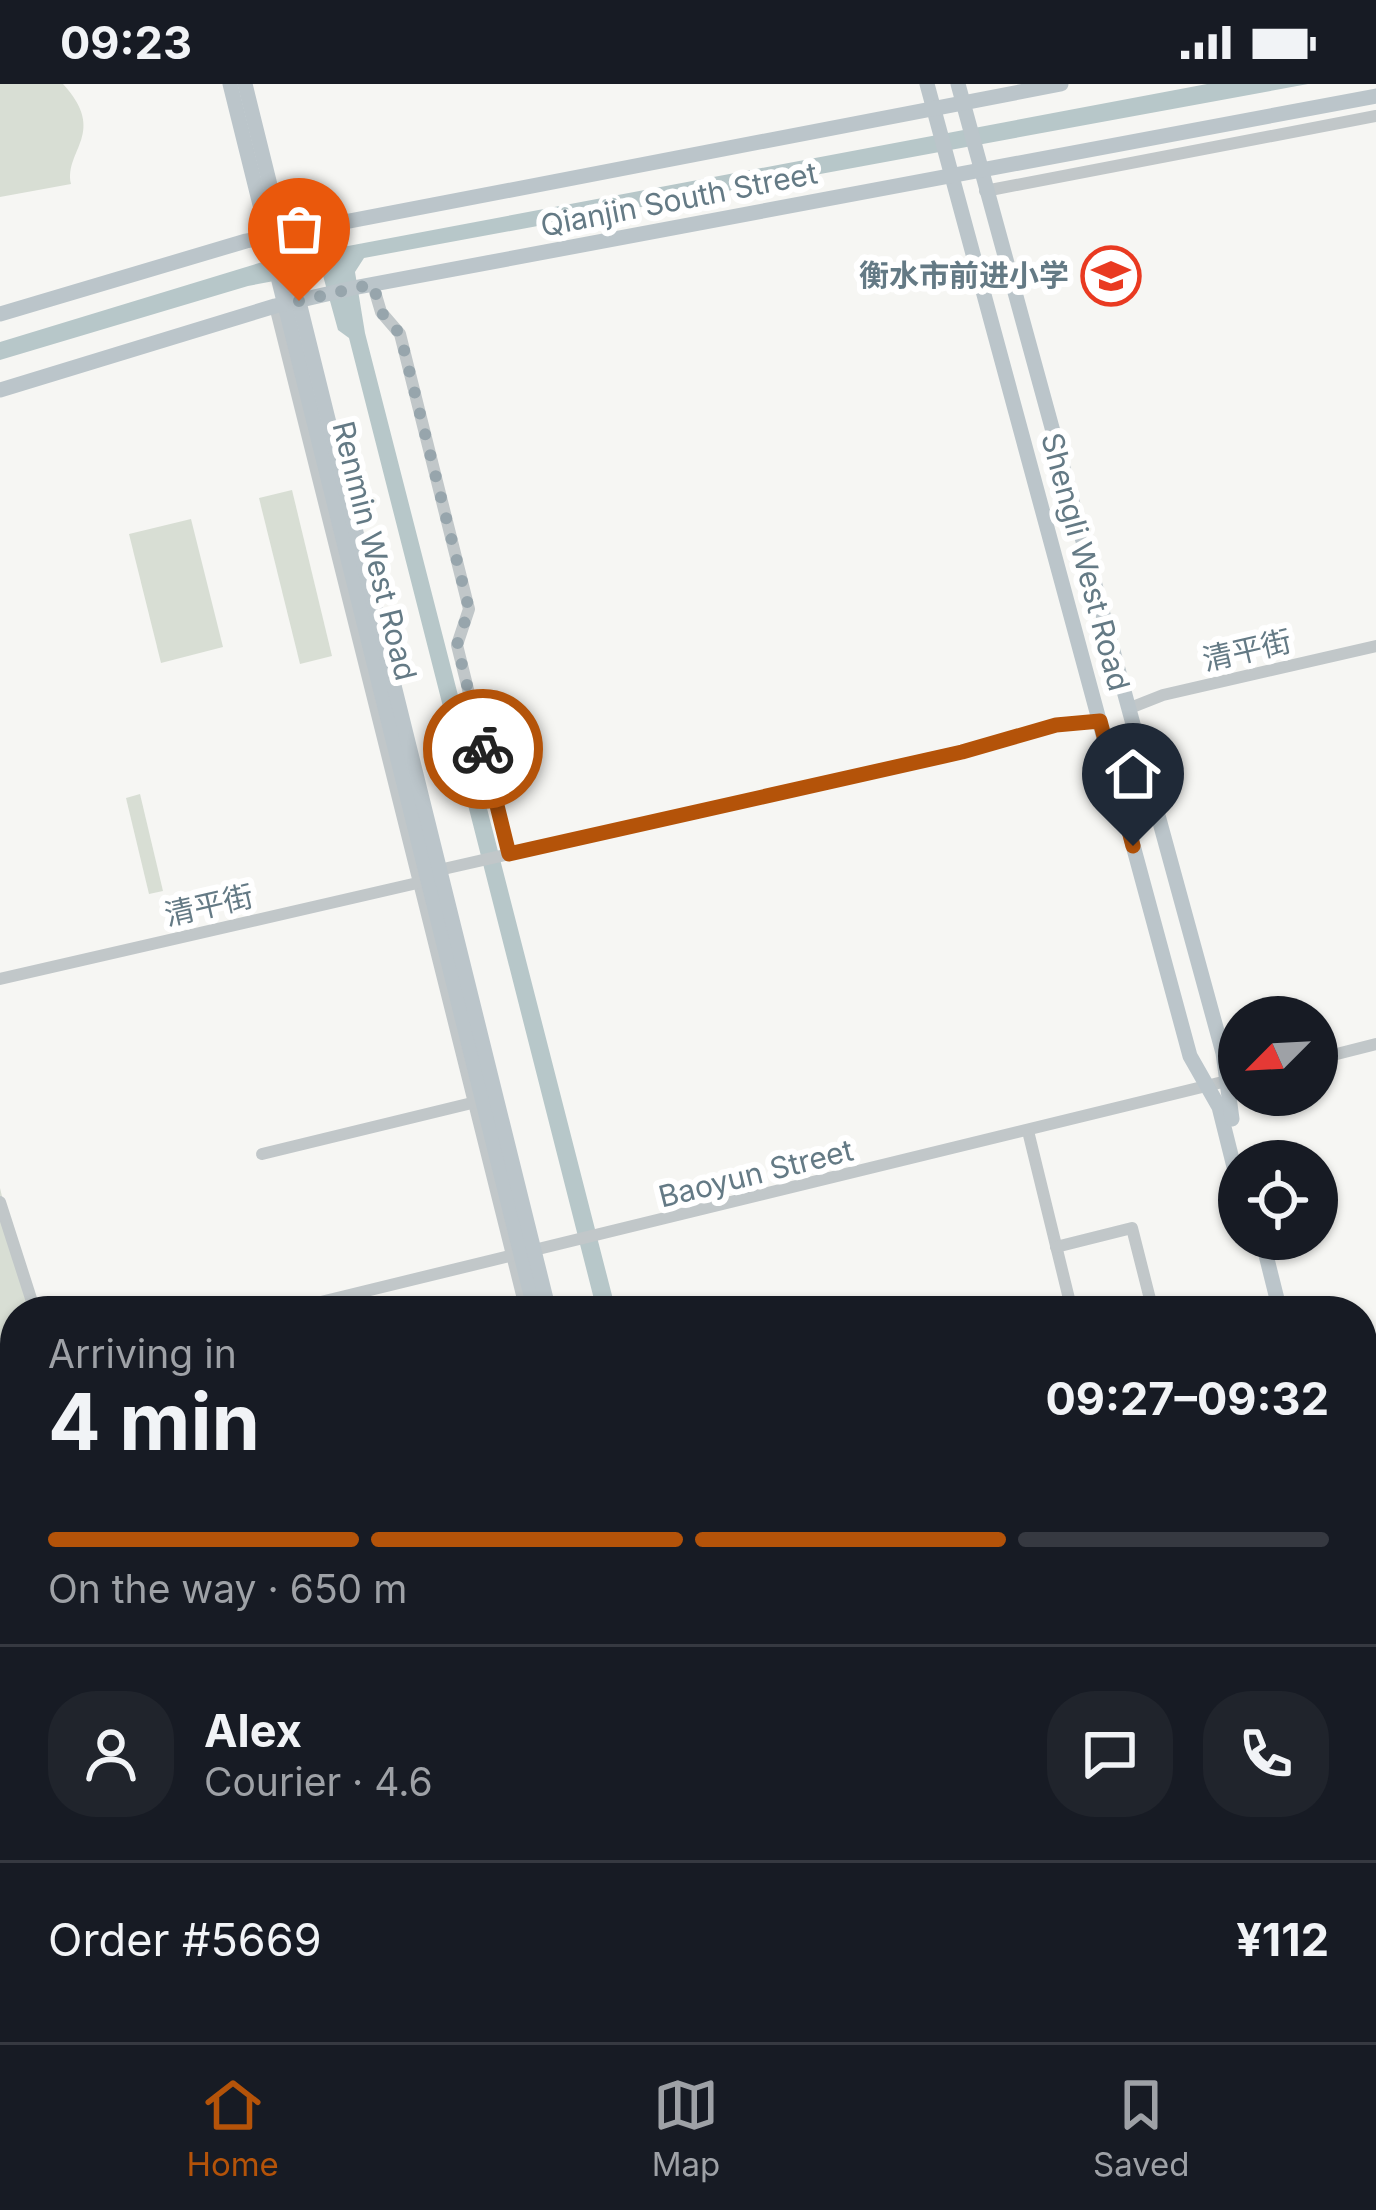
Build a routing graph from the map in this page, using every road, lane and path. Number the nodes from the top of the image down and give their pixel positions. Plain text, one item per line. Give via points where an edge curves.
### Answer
1 (230, 84) edge
2 (245, 84) edge
3 (928, 84) edge
4 (959, 84) edge
5 (1061, 84) edge
6 (1376, 96) edge
7 (962, 103) junction
8 (934, 108) junction
9 (1376, 116) edge
10 (978, 164) junction
11 (950, 170) junction
12 (985, 190) junction
13 (277, 241) junction
14 (371, 285) junction
15 (288, 299) junction
16 (0, 314) edge
17 (0, 390) edge
18 (1376, 646) edge
19 (1130, 708) junction
20 (1100, 721) junction
21 (506, 855) junction
22 (429, 877) junction
23 (0, 979) edge
24 (1218, 1034) edge
25 (1376, 1044) edge
26 (1338, 1054) edge
27 (1218, 1083) edge
28 (1207, 1086) junction
29 (478, 1102) junction
30 (1028, 1131) junction
31 (1227, 1140) edge
32 (262, 1154) dead end
33 (0, 1202) edge
34 (1056, 1246) junction
35 (522, 1253) junction
36 (1257, 1260) edge
37 (1267, 1260) edge
38 (30, 1296) edge
39 (346, 1296) edge
40 (525, 1296) edge
41 (532, 1296) edge
42 (542, 1296) edge
43 (1068, 1296) edge
44 (1150, 1296) edge
45 (1266, 1296) edge
46 (1276, 1296) edge

1 - 13 main road, Renmin West Road
2 - 13 main road, Renmin West Road
3 - 8 main road, Shengli West Road
4 - 7 main road, Shengli West Road
5 - 7 main road, Qianjin South Street
6 - 10 main road, Qianjin South Street
7 - 8 main road, Qianjin South Street
7 - 10 main road, Shengli West Road
8 - 11 main road, Shengli West Road
8 - 13 main road, Qianjin South Street
9 - 12 street
10 - 11 main road, Qianjin South Street
10 - 12 main road, Shengli West Road
11 - 14 main road, Qianjin South Street
11 - 20 main road, Shengli West Road
12 - 19 main road, Shengli West Road
13 - 15 main road, Renmin West Road
13 - 16 main road, Qianjin South Street
14 - 15 main road, Qianjin South Street
14 - 21 street via 400,334 469,609 457,645
15 - 17 main road, Qianjin South Street
15 - 22 main road, Renmin West Road
18 - 19 street, 清平街
19 - 24 main road, Shengli West Road
20 - 21 street, 清平街
20 - 28 main road, Shengli West Road via 1190,1056
21 - 22 street, 清平街
22 - 23 street, 清平街
22 - 29 main road, Renmin West Road
22 - 35 main road, Renmin West Road
25 - 26 street
27 - 28 street, Baoyun Street
28 - 30 street, Baoyun Street
28 - 31 main road, Shengli West Road
29 - 32 street
29 - 35 main road, Renmin West Road
30 - 34 street
30 - 35 street, Baoyun Street
33 - 38 street
34 - 43 street
34 - 44 street via 1132,1228
35 - 39 street, Baoyun Street
35 - 40 street
35 - 41 main road, Renmin West Road
35 - 42 main road, Renmin West Road
36 - 45 main road
37 - 46 main road

